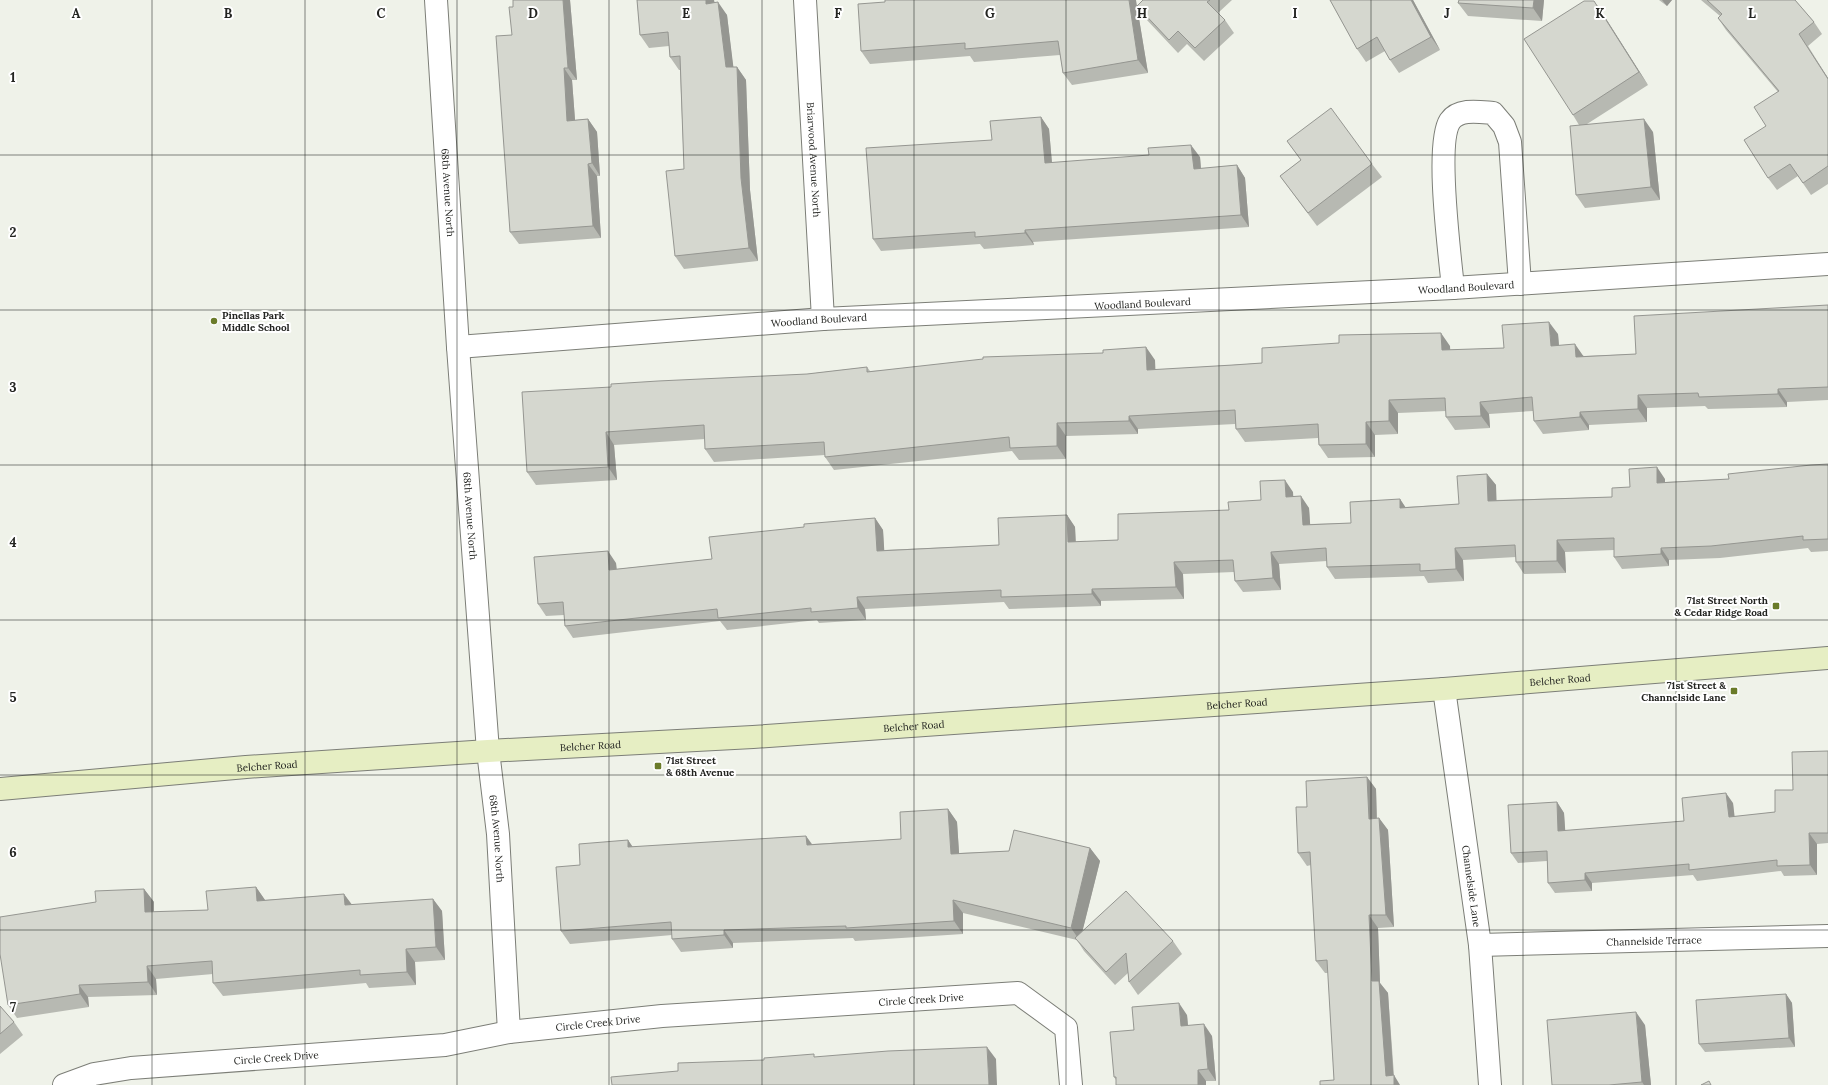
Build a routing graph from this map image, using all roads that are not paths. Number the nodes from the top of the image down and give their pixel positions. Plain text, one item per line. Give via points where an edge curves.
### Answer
1 (436, 0) edge
2 (805, 0) edge
3 (1828, 264) edge
4 (1520, 284) junction
5 (1453, 288) junction
6 (823, 319) junction
7 (458, 347) junction
8 (1828, 658) edge
9 (1444, 689) junction
10 (488, 751) junction
11 (0, 788) edge
12 (1828, 936) edge
13 (1480, 945) junction
14 (509, 1032) junction
15 (64, 1085) edge
16 (1071, 1085) edge
17 (1490, 1085) edge

1 - 7 street, 68th Avenue North
2 - 6 street, Briarwood Avenue North
3 - 4 street, Woodland Boulevard
4 - 5 street, Woodland Boulevard
4 - 5 street via 1510,142 1504,126 1493,113 1464,112 1450,120 1445,136 1443,161
5 - 6 street, Woodland Boulevard
6 - 7 street, Woodland Boulevard
7 - 10 street, 68th Avenue North
8 - 9 main road, Belcher Road
9 - 10 main road, Belcher Road via 753,738
9 - 13 street, Channelside Lane
10 - 11 main road, Belcher Road via 246,767
10 - 14 street, 68th Avenue North via 498,834
12 - 13 street, Channelside Terrace
13 - 17 street, Channelside Lane
14 - 15 street, Circle Creek Drive via 445,1045 131,1068 94,1074
14 - 16 street, Circle Creek Drive via 662,1016 1018,993 1066,1028

